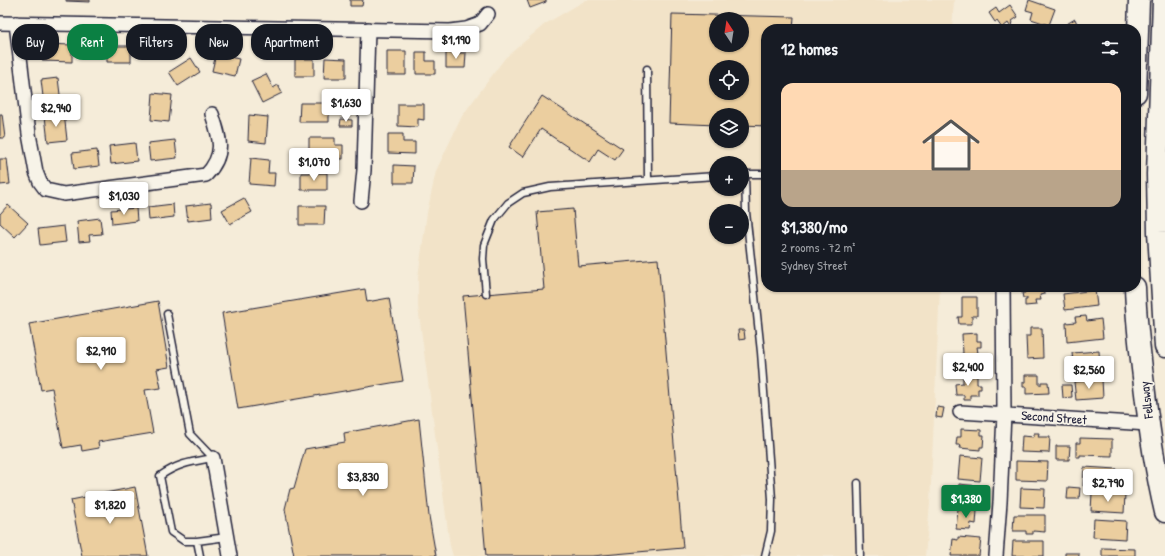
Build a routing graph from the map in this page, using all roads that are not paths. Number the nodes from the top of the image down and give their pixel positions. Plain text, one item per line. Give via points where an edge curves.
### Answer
1 (1139, 0) edge
2 (1163, 0) edge
3 (488, 14) dead end
4 (0, 23) edge
5 (16, 23) junction
6 (1138, 24) edge
7 (368, 29) junction
8 (647, 69) dead end
9 (212, 114) dead end
10 (1160, 114) junction
11 (1165, 135) edge
12 (749, 174) edge
13 (761, 174) edge
14 (709, 176) edge
15 (648, 180) junction
16 (745, 196) edge
17 (361, 201) dead end
18 (1161, 212) edge
19 (1003, 292) edge
20 (1135, 292) edge
21 (486, 294) dead end
22 (167, 314) dead end
23 (1165, 347) edge
24 (960, 412) dead end
25 (1004, 414) junction
26 (1148, 424) junction
27 (213, 458) junction
28 (858, 483) dead end
29 (1165, 512) edge
30 (227, 537) junction
31 (197, 541) junction
32 (200, 556) edge
33 (230, 556) edge
34 (765, 556) edge
35 (860, 556) edge
36 (996, 556) edge

1 - 6 main road
2 - 10 main road
3 - 7 street via 480,24 466,29
4 - 5 street
5 - 7 street
5 - 9 street via 29,134 36,172 46,190 64,194 206,174 216,163 219,151 219,134
7 - 17 street
8 - 15 lane
10 - 11 lane
10 - 18 main road via 1158,174
12 - 13 lane
14 - 15 lane
15 - 21 lane via 550,187 523,193 508,202 494,220 484,245
16 - 34 lane via 761,352 772,499 771,530
18 - 23 main road via 1161,291
19 - 25 street
20 - 26 main road, Fellsway
22 - 27 lane via 190,434
24 - 25 street, Second Street
25 - 26 street, Second Street
25 - 36 street
26 - 29 main road, Fellsway
27 - 30 street
27 - 31 lane via 184,463 160,476 171,532 184,541
28 - 35 lane
30 - 31 lane
30 - 33 street
31 - 32 lane

